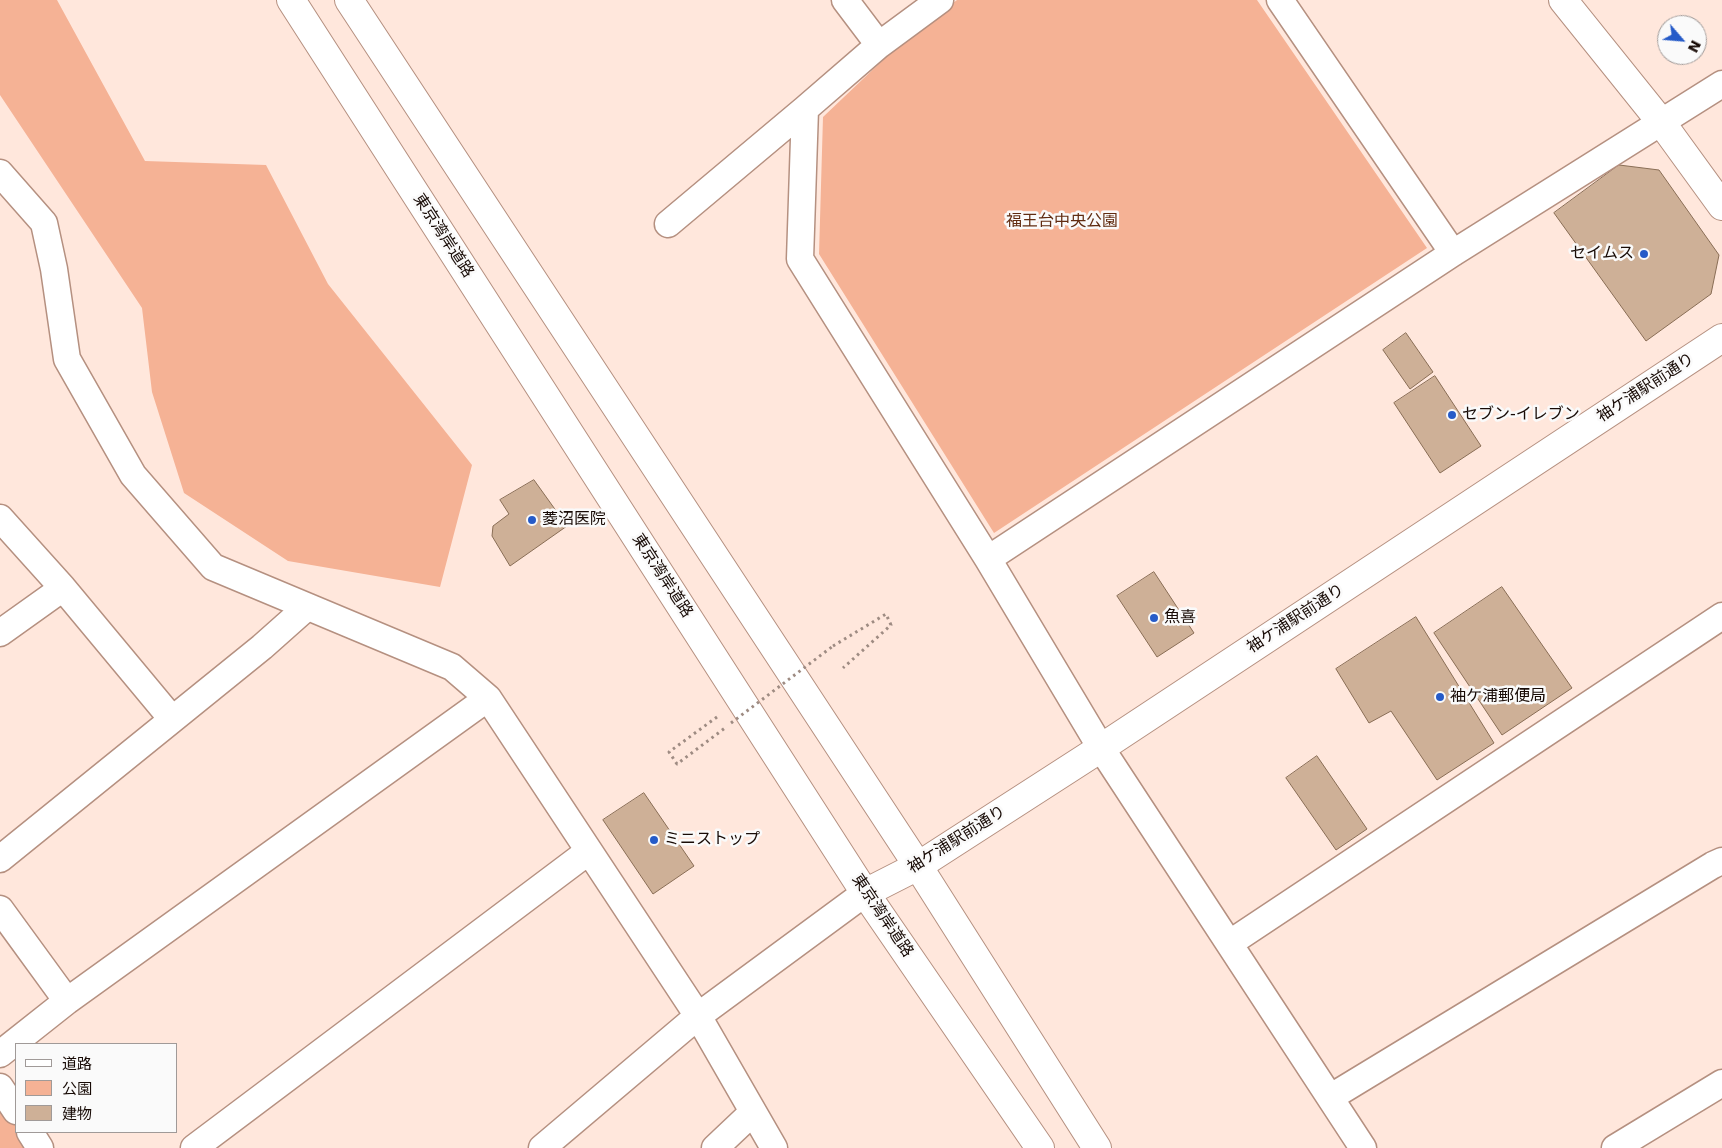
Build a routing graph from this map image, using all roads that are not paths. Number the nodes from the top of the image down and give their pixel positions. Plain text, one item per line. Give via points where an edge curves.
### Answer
1 (291, 0) edge
2 (349, 0) edge
3 (845, 0) edge
4 (940, 0) edge
5 (1280, 0) edge
6 (1563, 0) edge
7 (879, 45) junction
8 (1722, 84) edge
9 (805, 109) junction
10 (1661, 122) junction
11 (3, 184) edge
12 (1722, 206) edge
13 (668, 224) dead end
14 (1453, 253) junction
15 (1722, 338) edge
16 (0, 518) edge
17 (988, 559) junction
18 (64, 588) junction
19 (307, 608) junction
20 (1722, 616) edge
21 (0, 633) edge
22 (488, 698) junction
23 (172, 719) junction
24 (1101, 748) junction
25 (589, 851) junction
26 (0, 859) edge
27 (1722, 861) edge
28 (918, 866) junction
29 (865, 893) junction
30 (0, 909) edge
31 (1230, 943) junction
32 (67, 1001) junction
33 (698, 1016) junction
34 (0, 1054) edge
35 (1722, 1082) edge
36 (0, 1087) edge
37 (1331, 1098) junction
38 (15, 1110) edge
39 (752, 1113) junction
40 (31, 1133) edge
41 (40, 1148) edge
42 (194, 1148) edge
43 (542, 1148) edge
44 (715, 1148) edge
45 (774, 1148) edge
46 (1040, 1148) edge
47 (1097, 1148) edge
48 (1363, 1148) edge
49 (1615, 1148) edge

1 - 29 main road, 東京湾岸道路
2 - 28 main road
3 - 7 street
4 - 7 street
5 - 14 street
6 - 10 main road
7 - 9 street
8 - 10 street
9 - 13 street
9 - 17 street via 800,259
10 - 12 main road
10 - 14 street
11 - 19 street via 44,222 67,359 133,475 213,566
14 - 17 street
15 - 24 main road, 袖ケ浦駅前通り
16 - 18 street
17 - 24 street
18 - 21 street
18 - 23 street
19 - 22 street via 452,667
19 - 23 street
20 - 31 street
22 - 25 street
22 - 32 street
23 - 26 street
24 - 28 main road, 袖ケ浦駅前通り
24 - 31 street
25 - 33 street
25 - 42 street
27 - 37 street
28 - 29 main road, 袖ケ浦駅前通り
28 - 47 main road
29 - 33 street
29 - 46 main road, 東京湾岸道路
30 - 32 street
31 - 37 street
32 - 34 street
33 - 39 street
33 - 43 street
35 - 49 street
36 - 38 street
37 - 48 street
39 - 44 street
39 - 45 street
40 - 41 street

